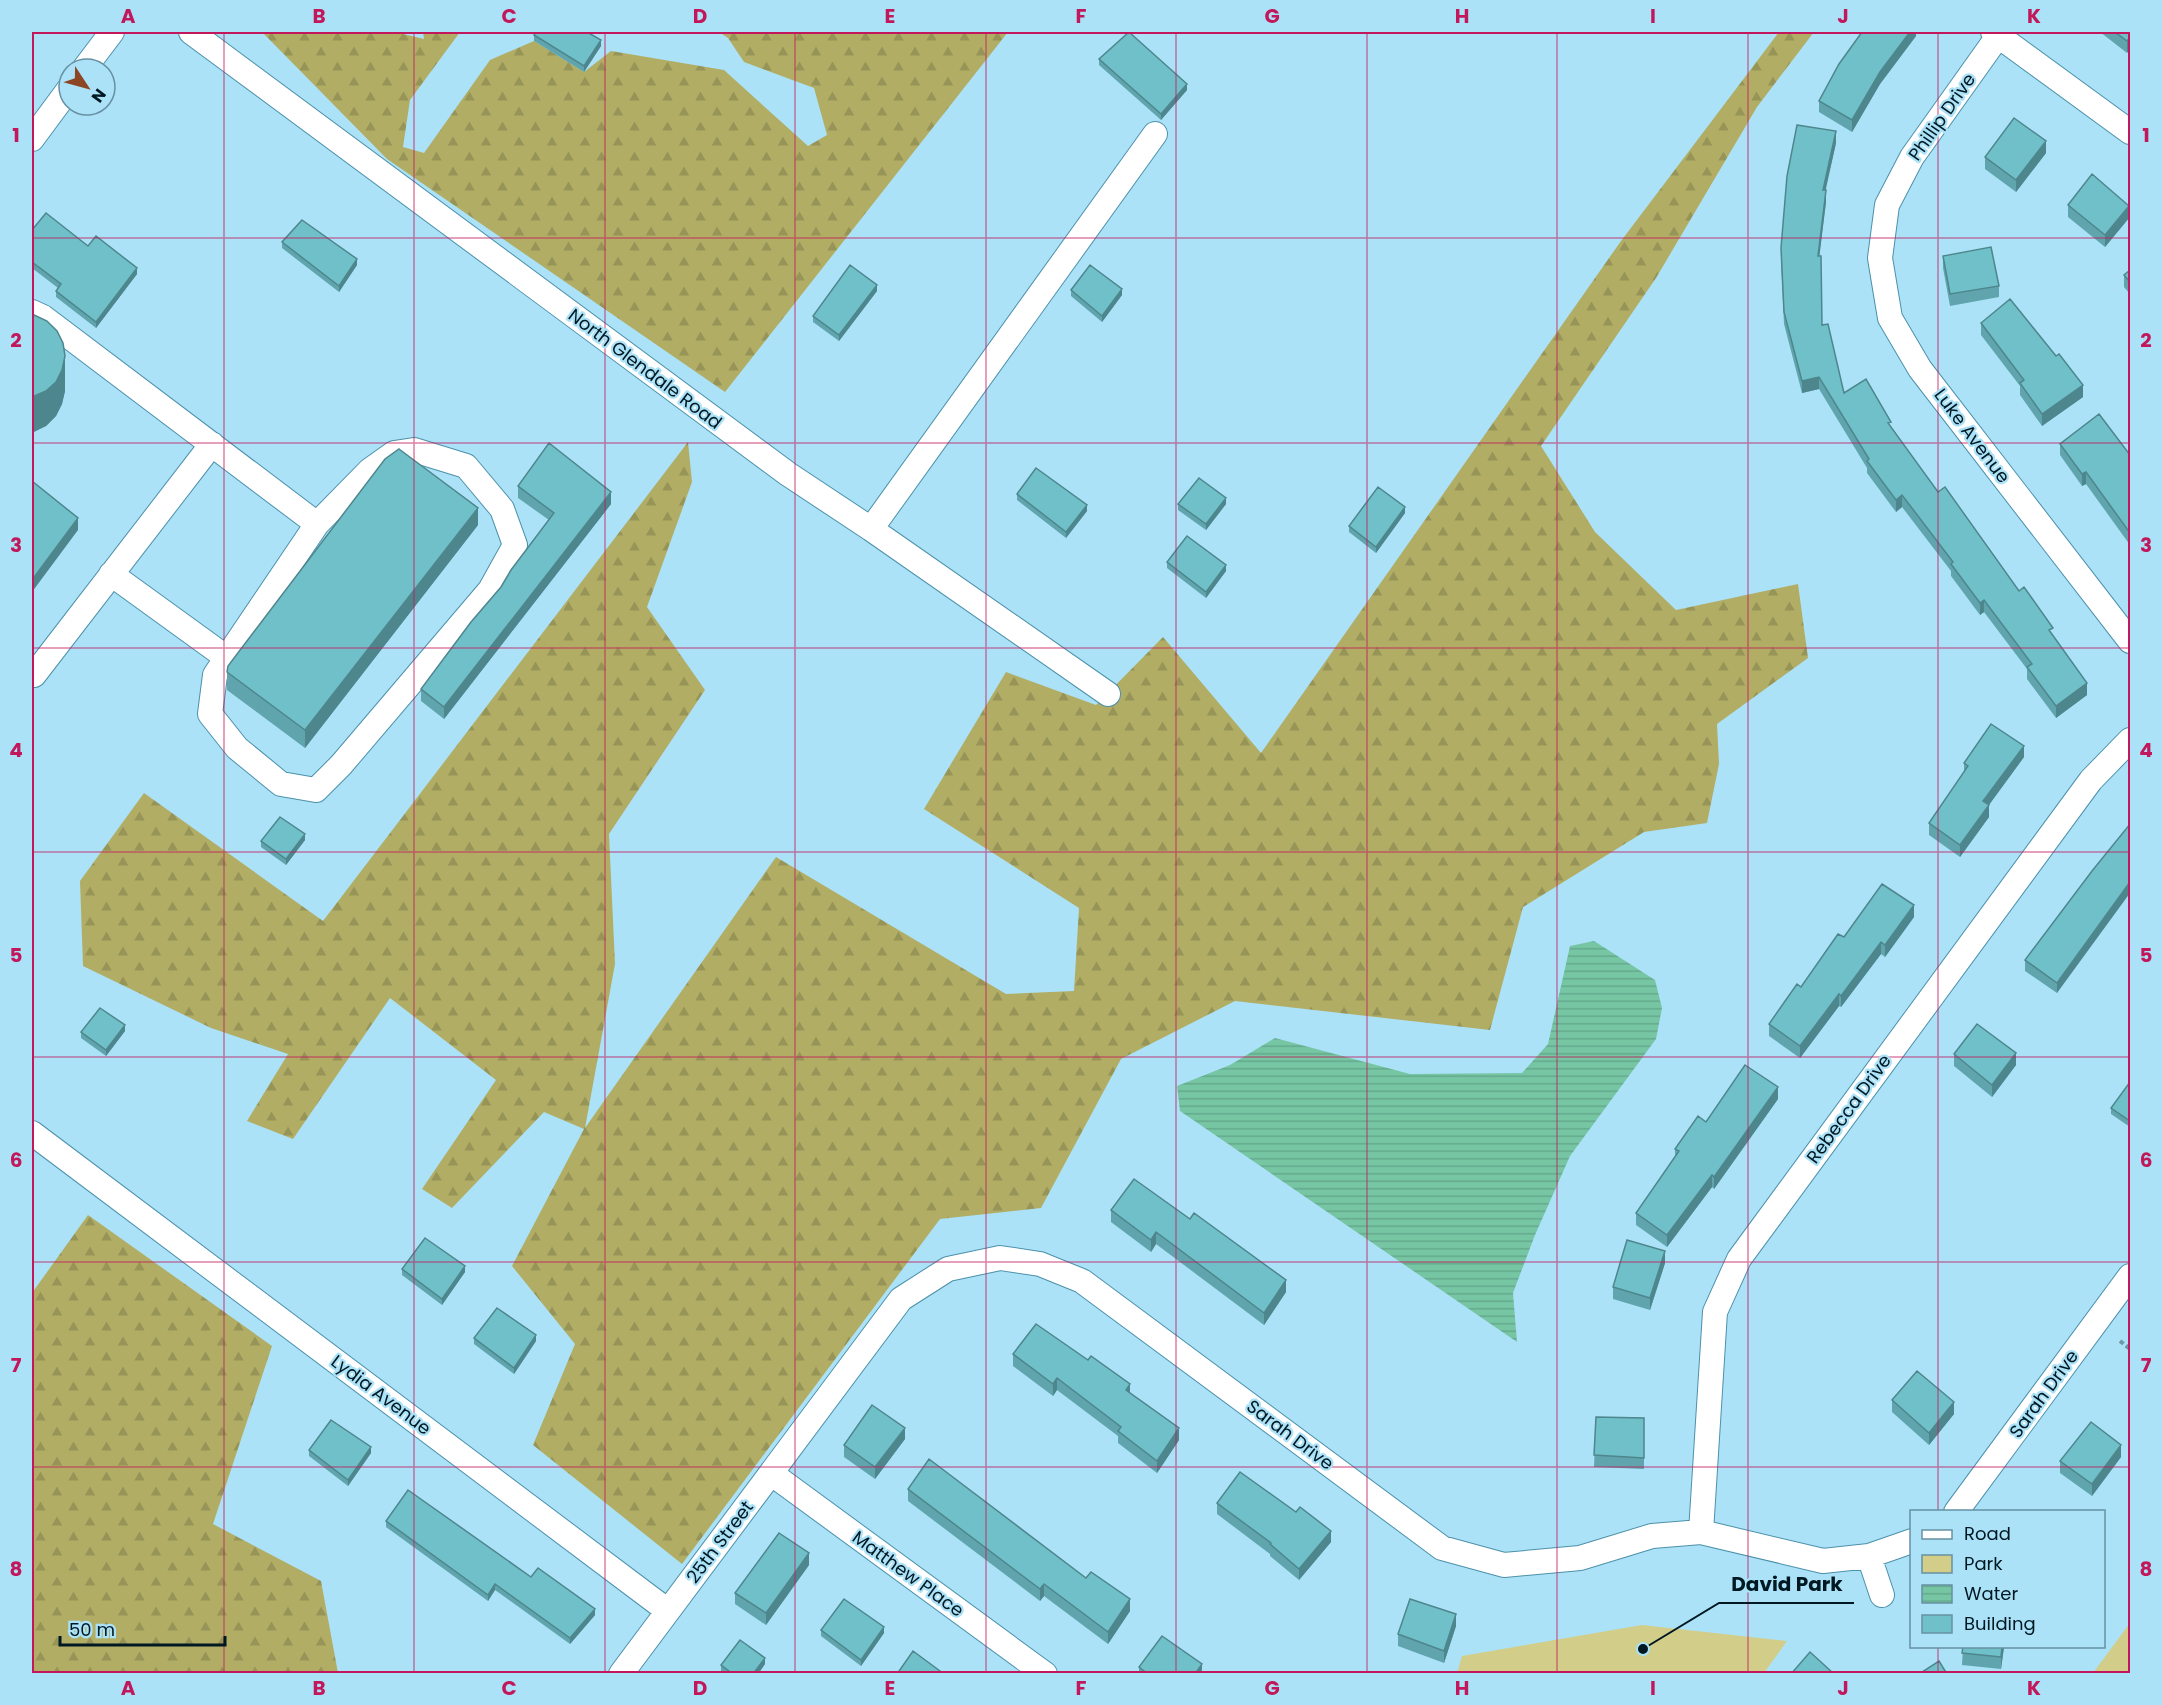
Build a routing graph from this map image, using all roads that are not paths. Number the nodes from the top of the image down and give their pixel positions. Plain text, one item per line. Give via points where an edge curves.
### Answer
1 (112, 32) edge
2 (191, 32) edge
3 (1998, 33) edge
4 (93, 57) edge
5 (57, 105) edge
6 (2130, 132) edge
7 (1155, 134) dead end
8 (32, 139) edge
9 (1887, 204) joint
10 (32, 312) edge
11 (212, 444) junction
12 (316, 524) junction
13 (871, 529) junction
14 (111, 574) junction
15 (2130, 641) edge
16 (227, 658) junction
17 (34, 675) dead end
18 (1108, 694) dead end
19 (2130, 740) edge
20 (32, 1133) edge
21 (2130, 1276) edge
22 (772, 1474) junction
23 (1957, 1510) edge
24 (1701, 1532) junction
25 (1910, 1541) edge
26 (1869, 1556) junction
27 (1882, 1595) dead end
28 (668, 1611) junction
29 (621, 1674) edge
30 (1045, 1674) edge

1 - 4 street
2 - 13 street, North Glendale Road via 788,474
3 - 6 street
3 - 9 street, Phillip Drive via 1912,157
5 - 8 street
7 - 13 street
9 - 15 street, Luke Avenue via 1880,258 1890,318 1920,369
10 - 11 street
11 - 12 street
11 - 14 street
12 - 16 street
12 - 16 street via 370,470 394,453 414,450 466,466 502,508 514,545 490,590 316,790 281,784 237,748 210,714 215,675
13 - 18 street, North Glendale Road
14 - 16 street
14 - 17 street
19 - 24 street, Rebecca Drive via 2091,780 1739,1259 1715,1312
20 - 28 street, Lydia Avenue
21 - 23 street, Sarah Drive
22 - 24 street, Sarah Drive via 901,1299 948,1269 1000,1258 1040,1264 1082,1281 1442,1548 1504,1565 1580,1558 1652,1536
22 - 28 street, 25th Street
22 - 30 street, Matthew Place
24 - 26 street, Sarah Drive via 1823,1561
25 - 26 street, Sarah Drive
26 - 27 street
28 - 29 street

